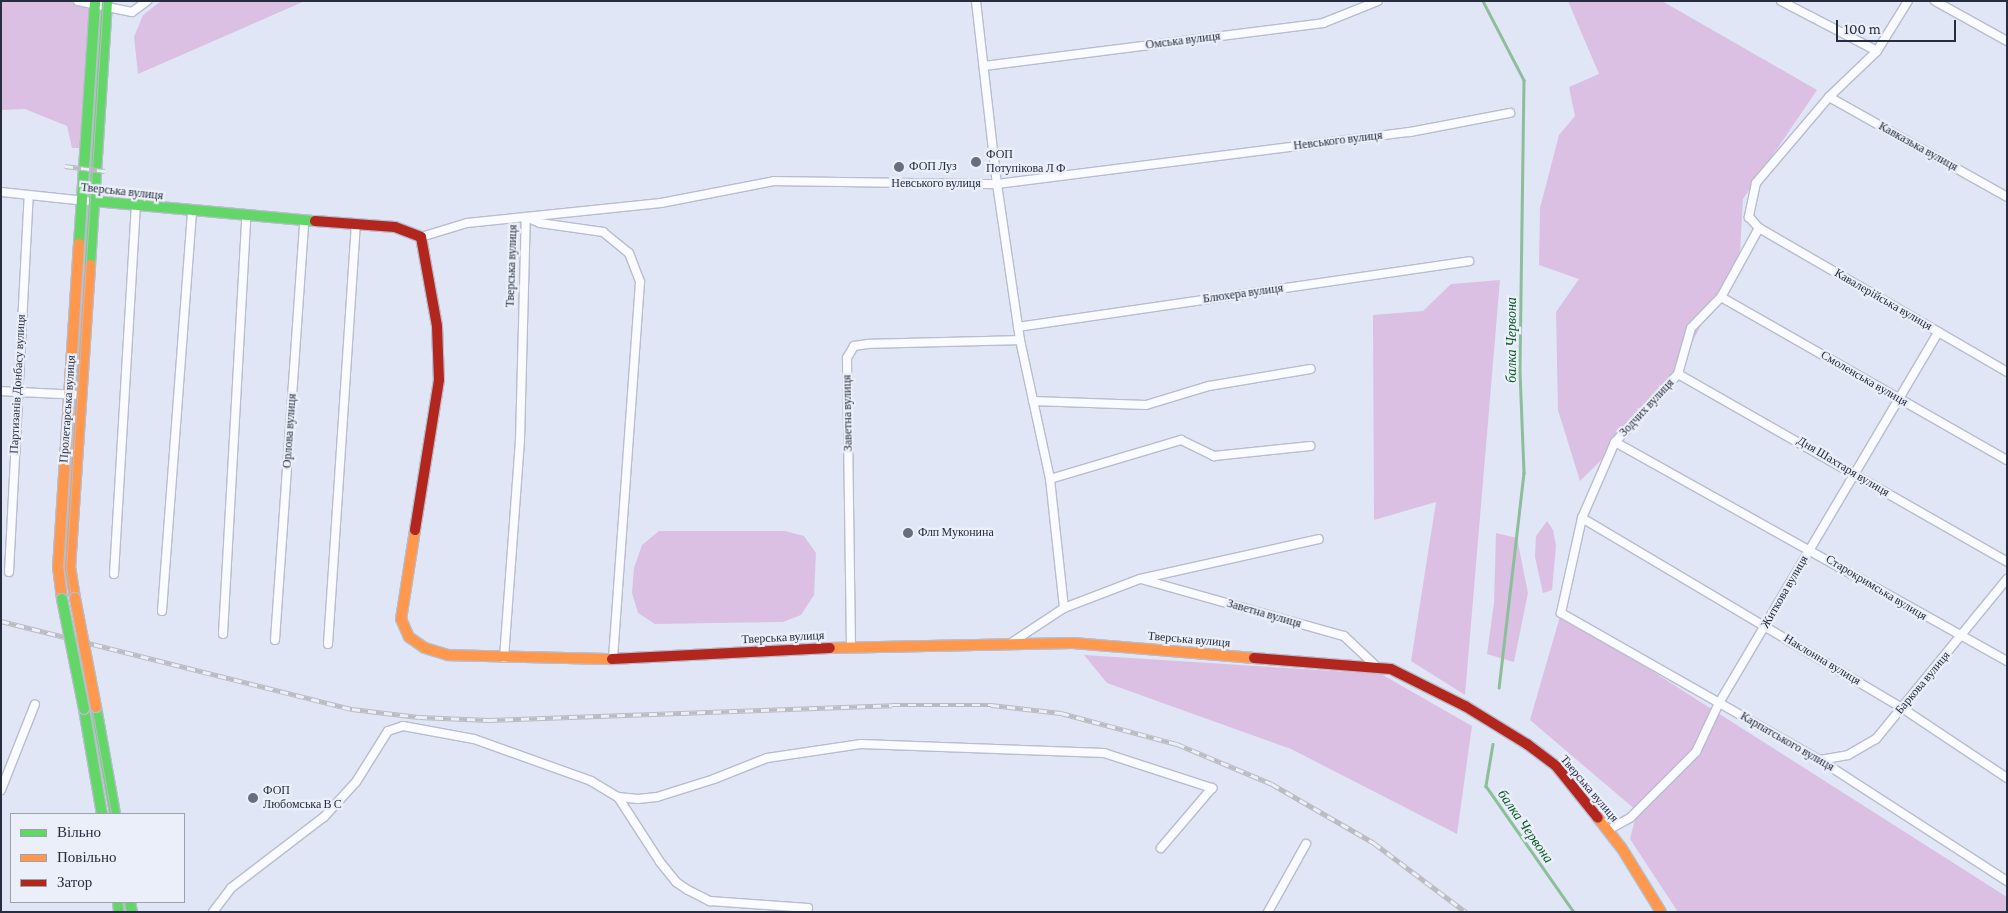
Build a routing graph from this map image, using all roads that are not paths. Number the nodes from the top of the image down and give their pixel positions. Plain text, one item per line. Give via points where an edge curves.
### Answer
1 (78, 1) edge
2 (147, 1) edge
3 (976, 1) edge
4 (1378, 1) edge
5 (1781, 1) edge
6 (1908, 1) edge
7 (1935, 1) edge
8 (94, 3) edge
9 (107, 5) edge
10 (2007, 41) edge
11 (1877, 51) junction
12 (984, 66) junction
13 (1829, 97) junction
14 (1510, 113) dead end
15 (996, 184) junction
16 (1, 192) edge
17 (29, 196) junction
18 (2007, 197) edge
19 (81, 200) junction
20 (94, 201) junction
21 (136, 206) junction
22 (192, 212) junction
23 (246, 217) junction
24 (526, 217) junction
25 (304, 221) junction
26 (356, 225) junction
27 (1759, 228) junction
28 (421, 237) junction
29 (1469, 261) dead end
30 (1721, 297) junction
31 (1018, 327) junction
32 (1938, 332) junction
33 (1020, 340) junction
34 (1311, 369) dead end
35 (2007, 372) edge
36 (1678, 374) junction
37 (1, 391) edge
38 (17, 391) junction
39 (68, 395) junction
40 (82, 395) junction
41 (1898, 398) junction
42 (1033, 401) junction
43 (1615, 442) junction
44 (1310, 446) dead end
45 (2007, 460) edge
46 (1852, 475) junction
47 (1050, 479) junction
48 (1582, 518) junction
49 (1319, 539) dead end
50 (1810, 549) junction
51 (2007, 562) edge
52 (9, 572) dead end
53 (114, 574) dead end
54 (1140, 579) junction
55 (2007, 579) edge
56 (1064, 608) junction
57 (162, 611) dead end
58 (1561, 613) joint
59 (1766, 627) junction
60 (223, 634) dead end
61 (1963, 634) junction
62 (275, 640) dead end
63 (1011, 643) junction
64 (328, 644) dead end
65 (851, 647) junction
66 (504, 658) junction
67 (613, 659) junction
68 (2007, 661) edge
69 (1378, 668) junction
70 (1719, 703) junction
71 (35, 704) dead end
72 (1902, 708) junction
73 (1820, 760) junction
74 (2007, 778) edge
75 (1, 790) edge
76 (618, 797) junction
77 (102, 813) edge
78 (115, 813) edge
79 (1608, 830) junction
80 (1306, 844) dead end
81 (1162, 848) dead end
82 (2007, 881) edge
83 (213, 912) edge
84 (807, 912) edge
85 (1268, 912) edge
86 (1661, 912) edge

1 - 8 street
2 - 9 street via 132,12
3 - 12 street
4 - 12 street, Омська вулиця via 1323,23
5 - 11 street
6 - 11 street
7 - 10 street
8 - 9 street
8 - 19 main road, Пролетарська вулиця
9 - 20 main road, Пролетарська вулиця
11 - 13 street
12 - 15 street
13 - 18 street, Кавказька вулиця
13 - 27 street via 1756,183 1749,217
14 - 15 street, Невського вулиця via 1410,132
15 - 24 street, Невського вулиця via 774,181 661,203
15 - 31 street
16 - 17 street, Тверська вулиця
17 - 19 street, Тверська вулиця
17 - 38 street, Партизанів Донбасу вулиця
19 - 20 street, Тверська вулиця
19 - 39 main road, Пролетарська вулиця
20 - 21 main road, Тверська вулиця
20 - 40 main road, Пролетарська вулиця
21 - 22 main road, Тверська вулиця
21 - 53 street
22 - 23 main road, Тверська вулиця
22 - 57 street
23 - 25 main road, Тверська вулиця
23 - 60 street
24 - 28 street, Невського вулиця via 467,223
24 - 66 street, Тверська вулиця via 520,440
24 - 67 street, Тверська вулиця via 540,223 603,232 629,253 640,282
25 - 26 main road, Тверська вулиця
25 - 62 street, Орлова вулиця
26 - 28 main road, Тверська вулиця via 395,227
26 - 64 street
27 - 30 street, Зодчих вулиця
27 - 32 street, Кавалерійська вулиця
28 - 66 main road, Тверська вулиця via 437,326 440,380 401,619 409,637 425,648 448,655
29 - 31 street, Блюхера вулиця
30 - 36 street, Зодчих вулиця via 1691,328
30 - 41 street, Смоленська вулиця
31 - 33 street
32 - 35 street, Кавалерійська вулиця
32 - 41 street, Житкова вулиця
33 - 42 street
33 - 65 street, Заветна вулиця via 868,344 854,346 847,358
34 - 42 street via 1209,386 1146,405
36 - 43 street, Зодчих вулиця
36 - 46 street, Дня Шахтаря вулиця via 1819,451
37 - 38 street
38 - 39 street
38 - 52 street, Партизанів Донбасу вулиця
39 - 40 street
39 - 77 main road, Пролетарська вулиця, bridge via 58,568
40 - 78 main road, Пролетарська вулиця, bridge via 70,568
41 - 45 street, Смоленська вулиця
41 - 46 street, Житкова вулиця
42 - 47 street
43 - 48 street, Зодчих вулиця
43 - 50 street, Старокримська вулиця
44 - 47 street via 1214,456 1181,440
46 - 50 street, Житкова вулиця
46 - 51 street, Дня Шахтаря вулиця
47 - 56 street
48 - 58 street, Зодчих вулиця
48 - 59 street, Наклонна вулиця
49 - 54 street
50 - 59 street, Житкова вулиця
50 - 61 street, Старокримська вулиця via 1944,628
54 - 56 street
54 - 69 street, Заветна вулиця via 1344,636
55 - 61 street, Баркова вулиця
56 - 63 street
58 - 70 street, Карпатського вулиця
59 - 70 street, Житкова вулиця
59 - 72 street, Наклонна вулиця
61 - 68 street, Старокримська вулиця
61 - 72 street, Баркова вулиця
63 - 65 main road, Тверська вулиця
63 - 69 main road, Тверська вулиця via 1073,643
65 - 67 main road, Тверська вулиця
66 - 67 main road, Тверська вулиця
69 - 79 main road, Тверська вулиця via 1391,669 1465,706 1527,744 1556,767
70 - 73 street, Карпатського вулиця
70 - 79 street, Житкова вулиця via 1696,752 1631,817
71 - 75 street
72 - 73 street, Баркова вулиця via 1876,740 1848,755
72 - 74 street, Наклонна вулиця
73 - 82 street, Карпатського вулиця
76 - 81 street via 657,797 767,758 861,744 1104,753 1212,788
76 - 83 street via 591,781 474,739 402,726 388,731 356,782 324,817 231,888
76 - 84 street via 660,862 676,882 688,890 710,900 808,908
79 - 86 main road, Тверська вулиця
80 - 85 street

